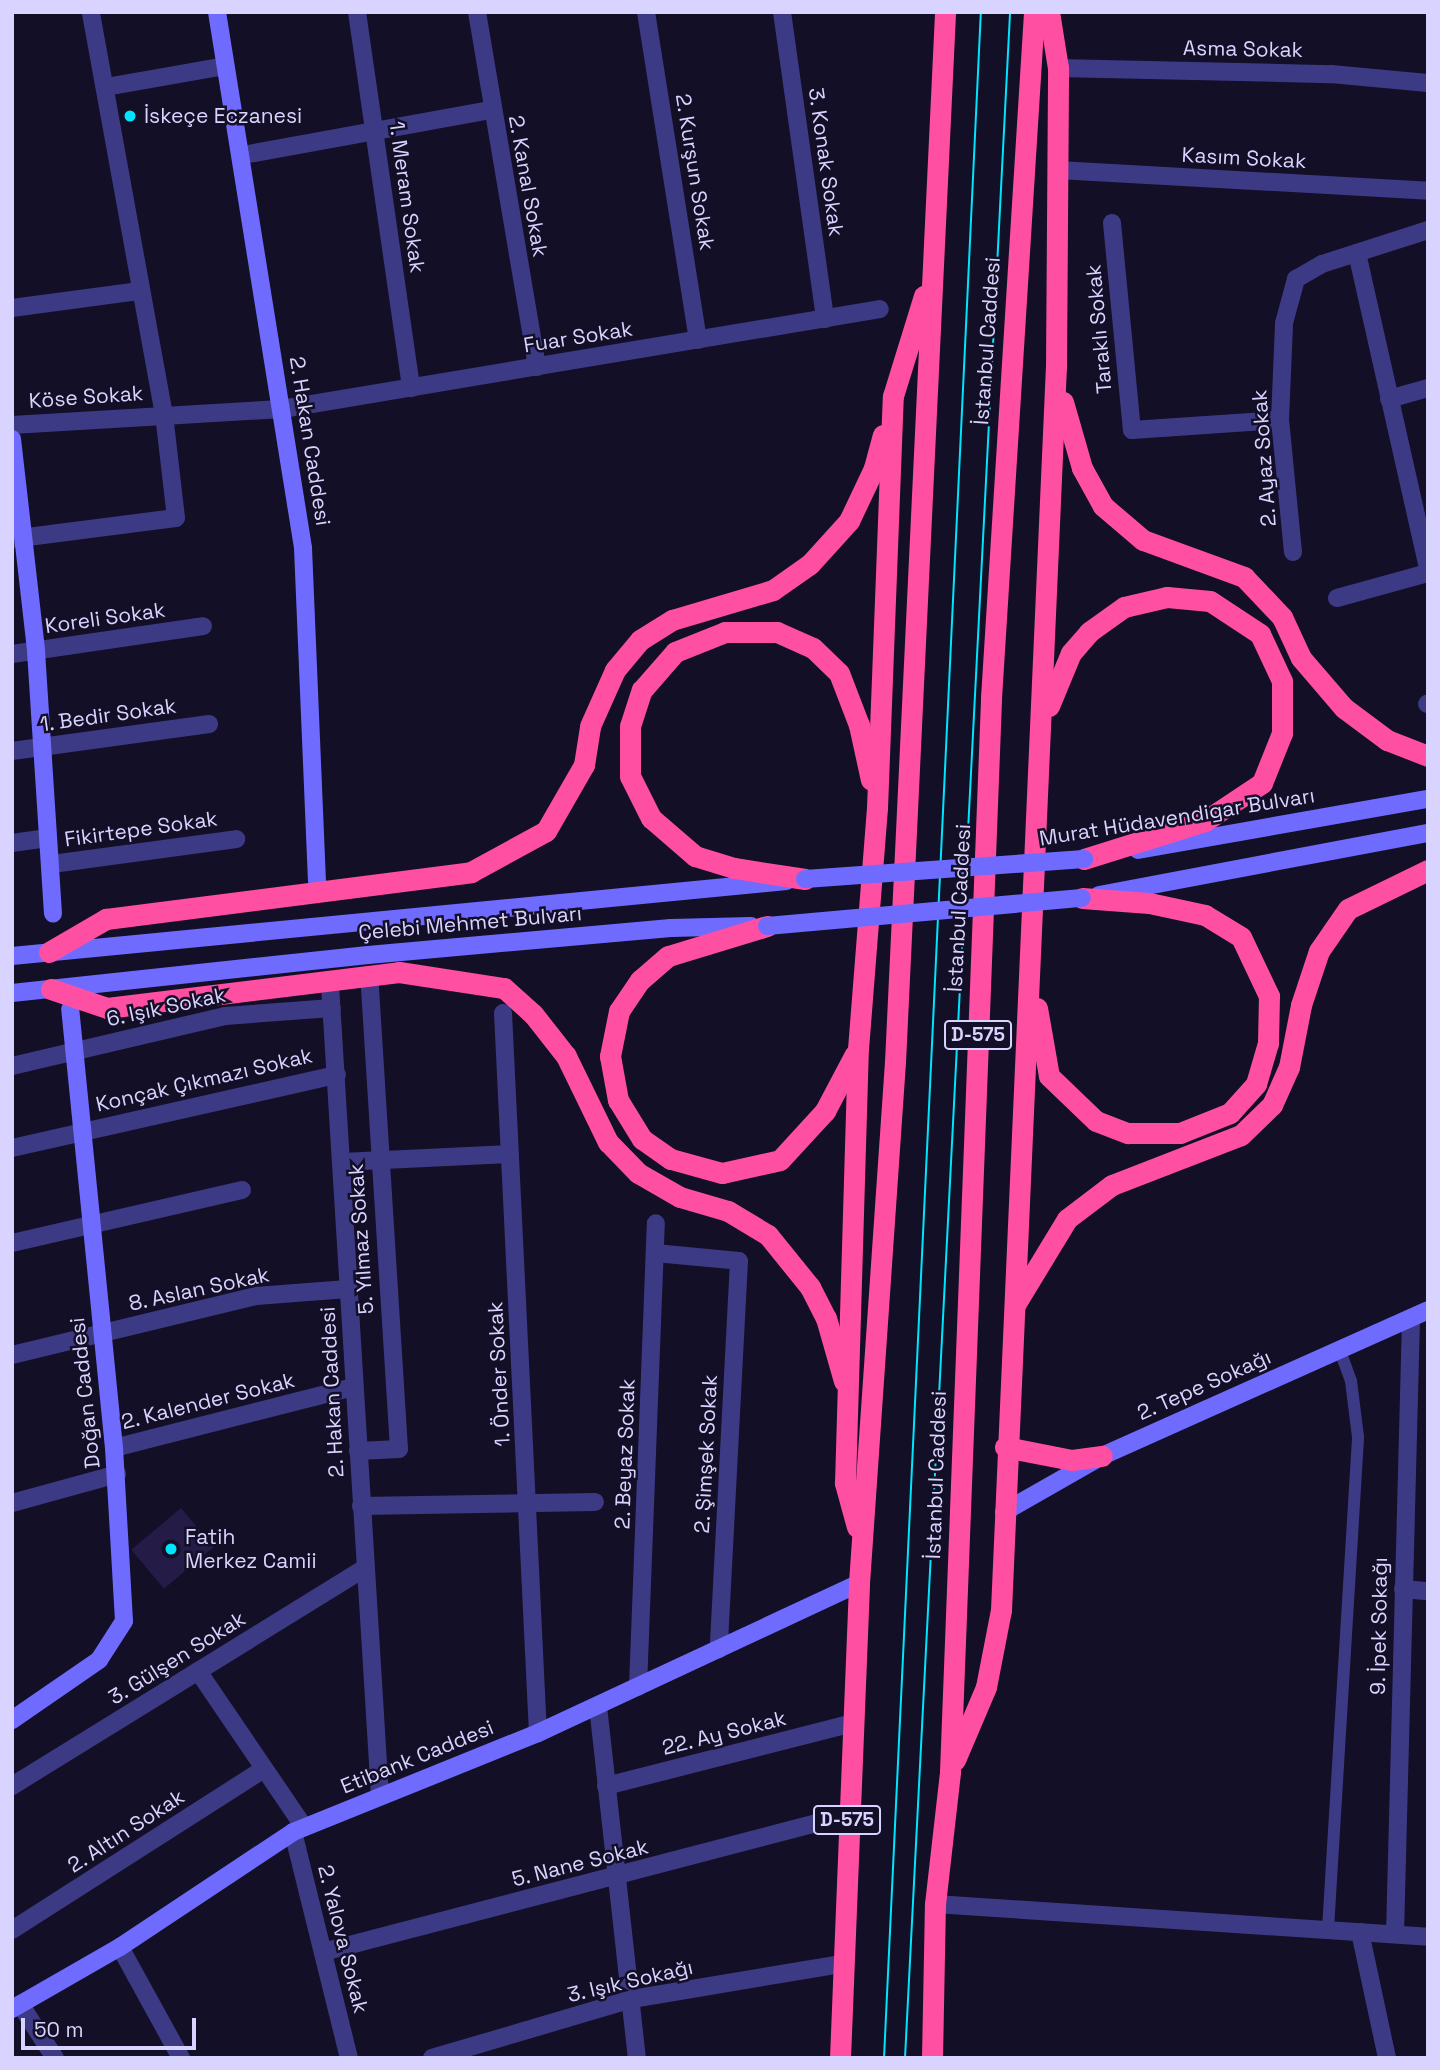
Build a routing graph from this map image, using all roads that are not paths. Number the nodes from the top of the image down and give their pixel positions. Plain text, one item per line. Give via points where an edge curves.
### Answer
1 (92, 12) edge
2 (217, 12) edge
3 (358, 12) edge
4 (477, 12) edge
5 (646, 12) edge
6 (782, 12) edge
7 (945, 12) edge
8 (1034, 12) edge
9 (1049, 12) edge
10 (225, 66) junction
11 (1058, 68) junction
12 (1428, 83) edge
13 (106, 87) junction
14 (491, 110) junction
15 (374, 130) junction
16 (243, 155) junction
17 (1058, 170) junction
18 (1428, 191) edge
19 (1112, 223) dead end
20 (1428, 230) edge
21 (1357, 253) junction
22 (934, 267) junction
23 (140, 291) junction
24 (12, 308) edge
25 (880, 309) dead end
26 (825, 319) junction
27 (698, 340) junction
28 (537, 366) junction
29 (1056, 366) junction
30 (411, 387) junction
31 (1428, 388) edge
32 (893, 396) junction
33 (1389, 399) junction
34 (282, 409) junction
35 (164, 415) junction
36 (1280, 420) junction
37 (12, 425) edge
38 (12, 439) edge
39 (18, 538) edge
40 (1293, 552) dead end
41 (1428, 567) edge
42 (1428, 573) edge
43 (1337, 598) dead end
44 (203, 626) dead end
45 (36, 651) junction
46 (12, 654) edge
47 (209, 724) dead end
48 (1041, 742) junction
49 (42, 747) junction
50 (12, 751) edge
51 (1428, 756) edge
52 (1428, 799) edge
53 (877, 808) junction
54 (1428, 833) edge
55 (48, 838) junction
56 (236, 839) dead end
57 (12, 842) edge
58 (1084, 859) junction
59 (52, 864) junction
60 (931, 870) joint
61 (1428, 870) edge
62 (804, 879) junction
63 (317, 881) dead end
64 (1082, 898) junction
65 (53, 913) dead end
66 (767, 926) junction
67 (48, 952) junction
68 (12, 956) edge
69 (1030, 973) junction
70 (370, 984) dead end
71 (330, 985) dead end
72 (51, 989) junction
73 (12, 993) edge
74 (332, 1008) junction
75 (70, 1009) dead end
76 (503, 1013) dead end
77 (858, 1049) junction
78 (74, 1050) junction
79 (12, 1066) edge
80 (337, 1075) junction
81 (82, 1131) junction
82 (12, 1147) edge
83 (510, 1154) junction
84 (378, 1160) junction
85 (341, 1162) junction
86 (242, 1190) dead end
87 (91, 1223) junction
88 (656, 1223) dead end
89 (12, 1244) edge
90 (655, 1253) junction
91 (348, 1289) junction
92 (1014, 1308) junction
93 (1420, 1314) edge
94 (101, 1334) junction
95 (1340, 1349) junction
96 (12, 1354) edge
97 (354, 1387) junction
98 (851, 1405) junction
99 (1005, 1447) junction
100 (114, 1448) junction
101 (358, 1451) junction
102 (1102, 1456) junction
103 (117, 1474) junction
104 (595, 1502) dead end
105 (12, 1503) edge
106 (528, 1504) junction
107 (361, 1506) junction
108 (1004, 1512) junction
109 (862, 1542) junction
110 (365, 1568) junction
111 (859, 1583) junction
112 (1403, 1589) junction
113 (1428, 1591) edge
114 (719, 1649) junction
115 (198, 1671) junction
116 (638, 1687) junction
117 (598, 1706) junction
118 (12, 1720) edge
119 (853, 1723) junction
120 (538, 1733) junction
121 (264, 1769) junction
122 (950, 1772) junction
123 (12, 1786) edge
124 (606, 1786) junction
125 (380, 1795) junction
126 (847, 1815) junction
127 (299, 1830) junction
128 (616, 1878) junction
129 (935, 1904) junction
130 (1328, 1929) junction
131 (12, 1930) edge
132 (1360, 1932) junction
133 (1395, 1934) junction
134 (1428, 1937) edge
135 (120, 1947) junction
136 (323, 1952) junction
137 (842, 1964) junction
138 (632, 1999) junction
139 (16, 2007) edge
140 (55, 2058) edge
141 (181, 2058) edge
142 (349, 2058) edge
143 (432, 2058) edge
144 (637, 2058) edge
145 (840, 2058) edge
146 (932, 2058) edge
147 (1387, 2058) edge

1 - 13 street
2 - 10 main road, 2. Hakan Caddesi
3 - 15 street, 1. Meram Sokak
4 - 14 street, 2. Kanal Sokak
5 - 27 street, 2. Kurşun Sokak
6 - 26 street, 3. Konak Sokak
7 - 22 highway
8 - 122 highway, İstanbul Caddesi / D-575 via 991,698
9 - 11 highway
10 - 13 street
10 - 16 main road, 2. Hakan Caddesi
11 - 12 street, Asma Sokak via 1331,74
11 - 17 highway
13 - 23 street
14 - 15 street
14 - 28 street, 2. Kanal Sokak
15 - 16 street
15 - 30 street, 1. Meram Sokak
16 - 34 main road, 2. Hakan Caddesi
17 - 18 street, Kasım Sokak
17 - 29 highway
19 - 36 street, Taraklı Sokak via 1132,430
20 - 21 street
21 - 33 street
21 - 36 street, 2. Ayaz Sokak via 1296,279 1284,323
22 - 32 highway
22 - 109 highway via 895,1062
23 - 24 street
23 - 35 street
25 - 26 street, Fuar Sokak
26 - 27 street, Fuar Sokak
27 - 28 street, Fuar Sokak
28 - 30 street, Fuar Sokak
29 - 48 highway
29 - 51 highway via 1068,428 1082,468 1104,506 1143,540 1244,577 1283,617 1301,658 1344,708 1387,740
30 - 34 street, Fuar Sokak
31 - 33 street
32 - 53 highway
32 - 67 highway via 874,468 849,521 810,564 773,590 672,620 640,640 615,670 590,726 584,765 546,831 471,872 106,919
33 - 41 street
34 - 35 street, Köse Sokak
34 - 63 main road, 2. Hakan Caddesi via 303,548
35 - 37 street, Köse Sokak
35 - 39 street via 176,518
36 - 40 street, 2. Ayaz Sokak
38 - 39 main road
39 - 45 main road
42 - 43 street
44 - 45 street, Koreli Sokak
45 - 46 street, Koreli Sokak
45 - 49 main road
47 - 49 street, 1. Bedir Sokak
48 - 58 highway via 1053,690 1071,653 1089,632 1124,607 1167,597 1210,601 1260,634 1282,681 1282,733 1262,783 1205,821
48 - 69 highway
49 - 50 street, 1. Bedir Sokak
49 - 55 main road
52 - 58 main road, Murat Hüdavendigar Bulvarı
53 - 62 highway via 859,725 839,673 813,648 777,632 725,632 675,652 642,690 630,726 630,775 652,818 695,856 734,868
53 - 77 highway
54 - 64 main road
55 - 57 street
55 - 59 main road
56 - 59 street, Fikirtepe Sokak
58 - 60 main road, Murat Hüdavendigar Bulvarı, bridge
59 - 65 main road
60 - 62 main road, Çelebi Mehmet Bulvarı, bridge
61 - 92 highway via 1348,909 1319,951 1301,1005 1289,1067 1272,1105 1241,1135 1112,1185 1067,1219
62 - 67 main road, Çelebi Mehmet Bulvarı
64 - 66 main road, Çelebi Mehmet Bulvarı, bridge
64 - 69 highway via 1149,903 1205,915 1241,937 1269,996 1268,1043 1256,1084 1230,1113 1180,1133 1128,1133 1096,1121 1049,1076
66 - 72 main road, Çelebi Mehmet Bulvarı via 671,928 368,954
66 - 77 highway via 668,956 640,980 619,1011 610,1056 618,1100 642,1139 671,1159 723,1173 780,1160 825,1111
67 - 68 main road, Çelebi Mehmet Bulvarı
69 - 92 highway
70 - 84 street, 5. Yılmaz Sokak
71 - 74 street, 2. Hakan Caddesi
72 - 73 main road, Çelebi Mehmet Bulvarı
72 - 98 highway via 107,1008 399,972 504,988 533,1014 566,1056 608,1142 638,1173 680,1197 728,1211 768,1235 810,1287 826,1318
74 - 78 street, 6. Işık Sokak via 225,1016
74 - 80 street, 2. Hakan Caddesi
75 - 78 main road, Doğan Caddesi
76 - 83 street, 1. Önder Sokak
77 - 98 highway
78 - 79 street, 6. Işık Sokak
78 - 81 main road, Doğan Caddesi
80 - 81 street, Konçak Çıkmazı Sokak
80 - 85 street, 2. Hakan Caddesi
81 - 82 street, Konçak Çıkmazı Sokak
81 - 87 main road, Doğan Caddesi
83 - 84 street
83 - 106 street, 1. Önder Sokak
84 - 85 street
84 - 101 street, 5. Yılmaz Sokak via 399,1449
85 - 91 street, 2. Hakan Caddesi
86 - 87 street
87 - 89 street
87 - 94 main road, Doğan Caddesi
88 - 90 street, 2. Beyaz Sokak
90 - 114 street, 2. Şimşek Sokak via 739,1261
90 - 116 street, 2. Beyaz Sokak
91 - 94 street, 8. Aslan Sokak via 257,1296
91 - 97 street, 2. Hakan Caddesi
92 - 99 highway
93 - 95 main road, 2. Tepe Sokağı
93 - 112 street, 9. İpek Sokağı
94 - 96 street, 8. Aslan Sokak
94 - 100 main road, Doğan Caddesi
95 - 102 main road, 2. Tepe Sokağı
95 - 130 lane via 1351,1381 1358,1437
97 - 100 street, 2. Kalender Sokak
97 - 101 street, 2. Hakan Caddesi
98 - 109 highway via 845,1483
99 - 102 highway via 1072,1460
99 - 108 highway
100 - 103 main road, Doğan Caddesi
101 - 107 street, 2. Hakan Caddesi
102 - 108 main road, 2. Tepe Sokağı
103 - 105 street
103 - 118 main road, Doğan Caddesi via 124,1621 99,1660
104 - 106 street
106 - 107 street
106 - 120 street, 1. Önder Sokak
107 - 110 street, 2. Hakan Caddesi
108 - 122 highway via 1001,1610 986,1687
109 - 111 highway
110 - 115 street, 3. Gülşen Sokak
110 - 125 street, 2. Hakan Caddesi
111 - 114 main road, Etibank Caddesi
111 - 119 highway, D-575
112 - 113 street
112 - 133 street, 9. İpek Sokağı
114 - 116 main road, Etibank Caddesi
115 - 121 street
115 - 123 street, 3. Gülşen Sokak
116 - 117 main road, Etibank Caddesi
117 - 120 main road, Etibank Caddesi
117 - 124 street
119 - 124 street, 22. Ay Sokak
119 - 126 highway, D-575
120 - 125 main road, Etibank Caddesi
121 - 127 street
121 - 131 street, 2. Altın Sokak
122 - 129 highway, İstanbul Caddesi / D-575
124 - 128 street
125 - 127 main road, Etibank Caddesi
126 - 128 street, 5. Nane Sokak
126 - 137 highway, D-575
127 - 135 main road, Etibank Caddesi
127 - 136 street, 2. Yalova Sokak
128 - 136 street, 5. Nane Sokak
128 - 138 street
129 - 130 street
129 - 146 highway, İstanbul Caddesi / D-575
130 - 132 street
132 - 133 street
132 - 147 street
133 - 134 street
135 - 139 main road, Etibank Caddesi
135 - 141 street
136 - 142 street, 2. Yalova Sokak
137 - 138 street, 3. Işık Sokağı
137 - 145 highway, D-575
138 - 143 street, 3. Işık Sokağı
138 - 144 street
139 - 140 street

